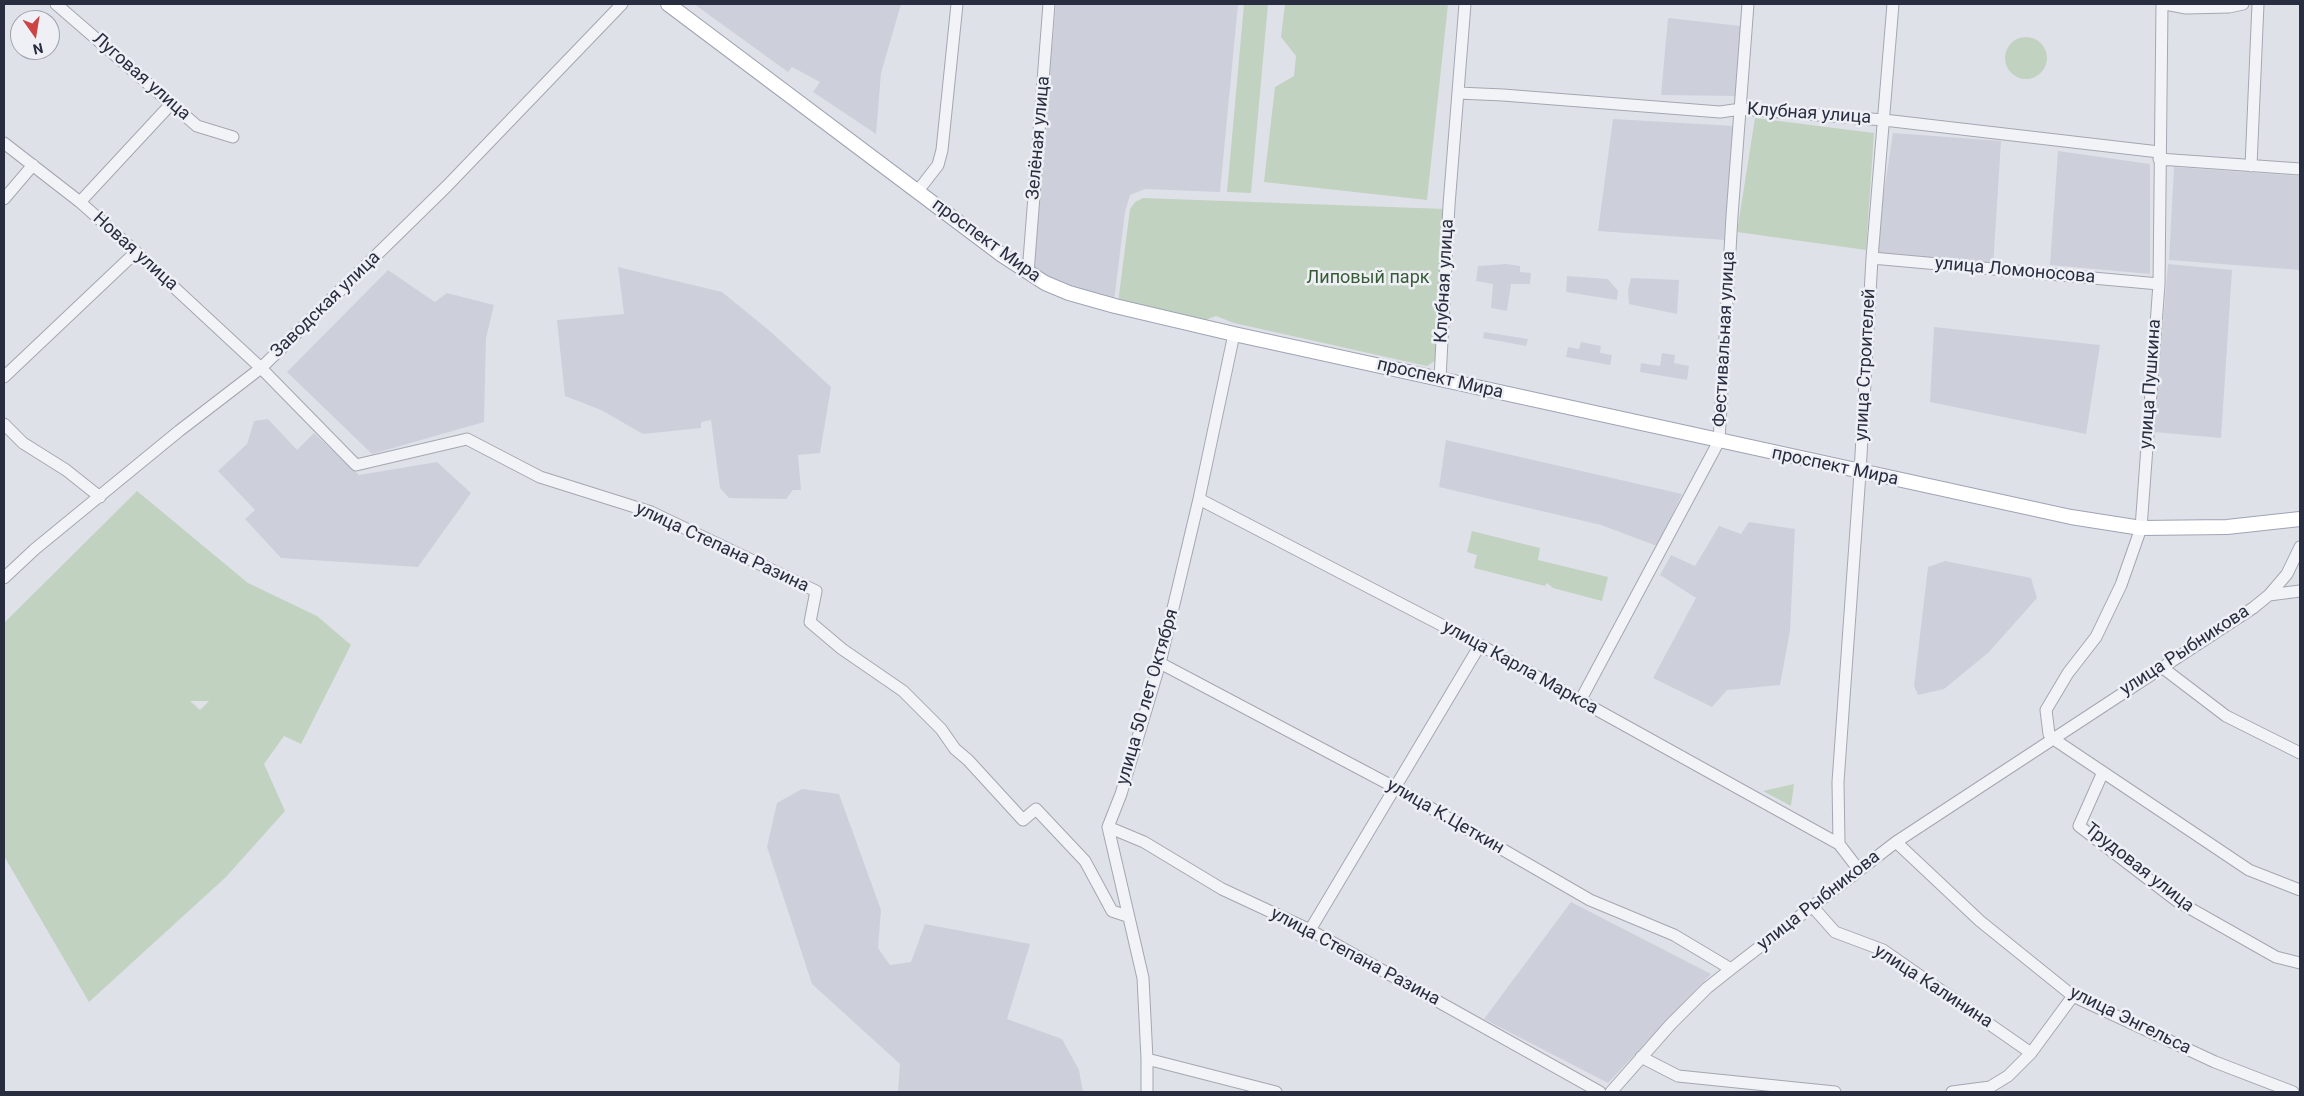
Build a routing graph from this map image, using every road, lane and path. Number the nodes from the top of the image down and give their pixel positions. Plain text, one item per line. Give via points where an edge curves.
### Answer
1 (56, 4) edge
2 (622, 4) edge
3 (668, 4) edge
4 (957, 4) edge
5 (1049, 4) edge
6 (1465, 4) edge
7 (1748, 4) edge
8 (1893, 4) edge
9 (2164, 4) edge
10 (2243, 4) edge
11 (2258, 4) edge
12 (1458, 93) junction
13 (171, 104) junction
14 (1741, 109) junction
15 (1884, 120) junction
16 (233, 138) dead end
17 (4, 143) edge
18 (2159, 155) junction
19 (33, 166) junction
20 (2251, 166) junction
21 (2300, 170) edge
22 (917, 192) junction
23 (4, 199) edge
24 (80, 202) junction
25 (136, 252) junction
26 (1872, 258) junction
27 (1028, 273) junction
28 (2159, 284) junction
29 (1234, 334) junction
30 (261, 368) junction
31 (4, 377) edge
32 (1440, 379) junction
33 (4, 424) edge
34 (1719, 441) junction
35 (1860, 473) junction
36 (100, 497) junction
37 (1199, 499) junction
38 (2300, 519) edge
39 (2141, 528) junction
40 (2300, 547) edge
41 (4, 578) edge
42 (2300, 591) edge
43 (2270, 594) junction
44 (1480, 645) junction
45 (1160, 663) junction
46 (2163, 668) junction
47 (1580, 701) junction
48 (2052, 738) junction
49 (2300, 753) edge
50 (2103, 772) junction
51 (1396, 788) junction
52 (1108, 827) junction
53 (1896, 842) junction
54 (1839, 844) junction
55 (1859, 870) junction
56 (2300, 890) edge
57 (1812, 906) junction
58 (1127, 916) junction
59 (1310, 930) junction
60 (2300, 963) edge
61 (1731, 969) junction
62 (2073, 996) junction
63 (2032, 1052) junction
64 (1641, 1057) junction
65 (1147, 1059) junction
66 (1146, 1092) edge
67 (1276, 1092) edge
68 (1600, 1092) edge
69 (1611, 1092) edge
70 (1836, 1092) edge
71 (1952, 1092) edge
72 (2292, 1092) edge

1 - 13 street, Луговая улица
2 - 30 street, Заводская улица via 447,186
3 - 22 main road, проспект Мира
4 - 22 street via 942,150 938,165
5 - 27 street, Зелёная улица
6 - 12 street, Клубная улица
7 - 14 street, Фестивальная улица
8 - 15 street, улица Строителей
9 - 10 street via 2186,8
9 - 18 street, улица Пушкина
11 - 20 street
12 - 14 street, Клубная улица via 1720,112
12 - 32 street, Клубная улица via 1448,205
13 - 16 street, Луговая улица via 197,126
13 - 24 street
14 - 15 street, Клубная улица
14 - 34 street, Фестивальная улица
15 - 18 street, Клубная улица
15 - 26 street, улица Строителей
17 - 19 street, Новая улица
18 - 20 street, Клубная улица
18 - 28 street, улица Пушкина
19 - 23 street
19 - 24 street, Новая улица
20 - 21 street, Клубная улица
22 - 27 main road, проспект Мира
24 - 25 street, Новая улица
25 - 30 street, Новая улица
25 - 31 street
26 - 28 street, улица Ломоносова
26 - 35 street, улица Строителей
27 - 29 main road, проспект Мира via 1069,293
28 - 39 street, улица Пушкина
29 - 32 main road, проспект Мира
29 - 37 street, улица 50 лет Октября
30 - 36 street, Заводская улица
30 - 58 street, улица Степана Разина via 356,465 467,439 540,477 651,512 816,591 810,622 842,649 903,691 1023,820 1036,809 1086,861 1112,911
32 - 34 main road, проспект Мира
33 - 36 street via 23,443 66,470
34 - 35 main road, проспект Мира
34 - 47 street, Фестивальная улица
35 - 39 main road, проспект Мира via 2071,517
35 - 54 street, улица Строителей via 1838,782
36 - 41 street, Заводская улица via 34,549
37 - 44 street, улица Карла Маркса
37 - 45 street, улица 50 лет Октября
38 - 39 main road, проспект Мира via 2227,526
39 - 48 street, улица Пушкина via 2121,585 2096,637 2068,673 2046,710
40 - 43 street, улица Рыбникова via 2294,564
42 - 43 street
43 - 46 street, улица Рыбникова
44 - 47 street, улица Карла Маркса
44 - 51 street
45 - 51 street, улица К.Цеткин
45 - 52 street, улица 50 лет Октября
46 - 48 street, улица Рыбникова
46 - 49 street via 2226,716
47 - 54 street, улица Карла Маркса
48 - 50 street
48 - 53 street, улица Рыбникова
50 - 56 street via 2249,870
50 - 60 street, Трудовая улица via 2079,826 2176,902 2276,957
51 - 59 street
51 - 61 street, улица К.Цеткин via 1590,900 1674,935
52 - 58 street
52 - 59 street, улица Степана Разина via 1144,842 1222,889
53 - 55 street, улица Рыбникова
53 - 62 street, улица Энгельса via 1980,922
54 - 55 street
55 - 57 street, улица Рыбникова
57 - 61 street, улица Рыбникова
57 - 63 street, улица Калинина via 1835,932 1883,950
58 - 65 street via 1143,978
59 - 68 street, улица Степана Разина
61 - 64 street, улица Рыбникова via 1707,988
62 - 63 street
62 - 72 street, улица Энгельса via 2215,1062
63 - 71 street via 2008,1076 1990,1087
64 - 69 street, улица Рыбникова
64 - 70 street via 1678,1076
65 - 66 street
65 - 67 street

